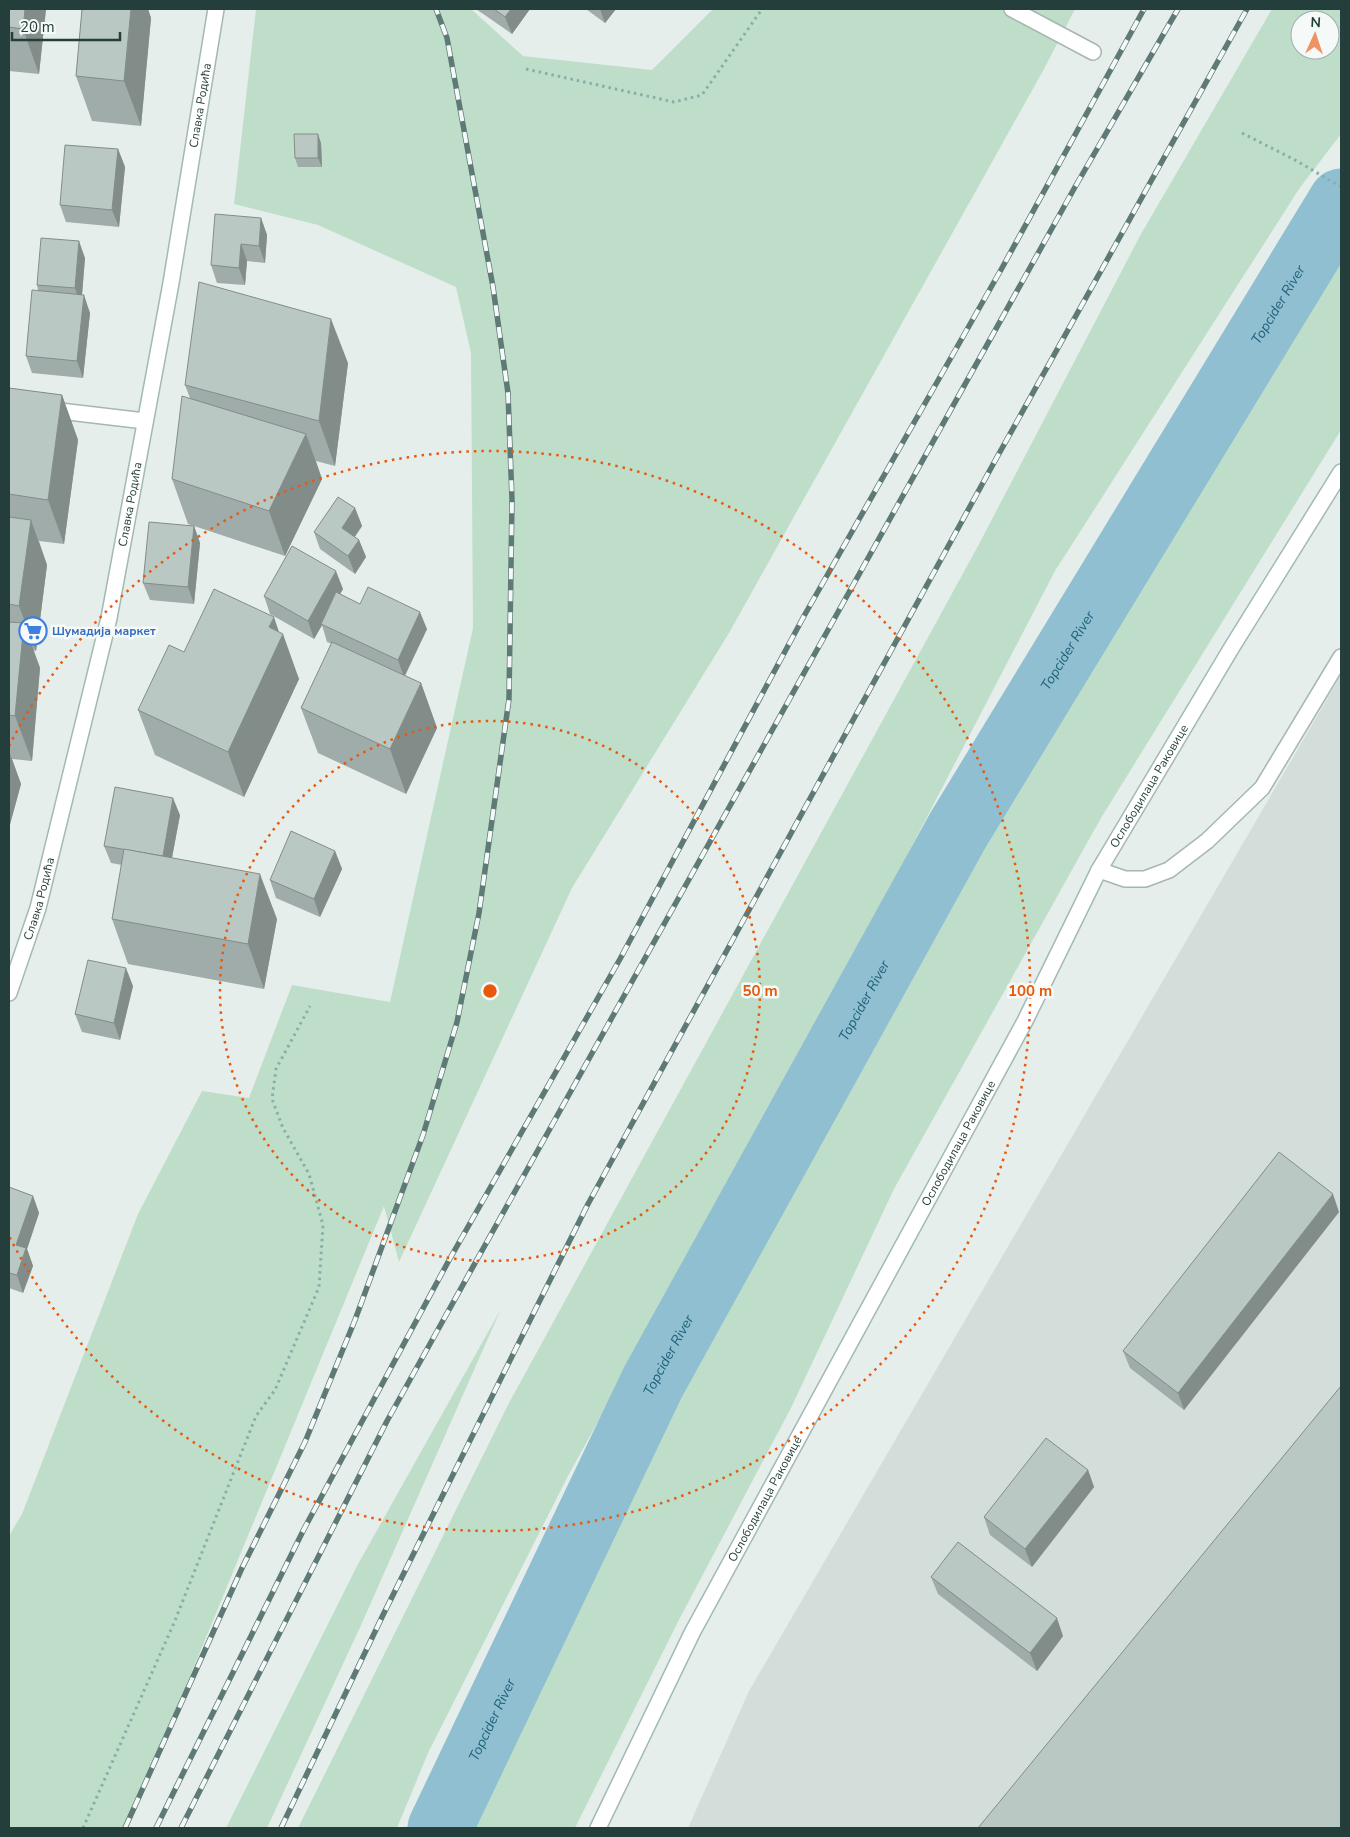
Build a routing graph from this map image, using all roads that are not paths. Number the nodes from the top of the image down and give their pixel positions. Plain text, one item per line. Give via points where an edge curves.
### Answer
1 (216, 9) edge
2 (1012, 9) edge
3 (1093, 52) dead end
4 (9, 405) edge
5 (146, 421) junction
6 (1341, 472) edge
7 (1341, 657) edge
8 (1099, 870) junction
9 (9, 993) edge
10 (598, 1828) edge

1 - 5 main road, Славка Родића
2 - 3 main road
4 - 5 main road
5 - 9 main road, Славка Родића via 109,618 38,908
6 - 8 main road, Ослободилаца Раковице
7 - 8 main road via 1262,788 1207,840 1169,870 1145,879 1124,880
8 - 10 main road, Ослободилаца Раковице via 1025,1021 692,1633

